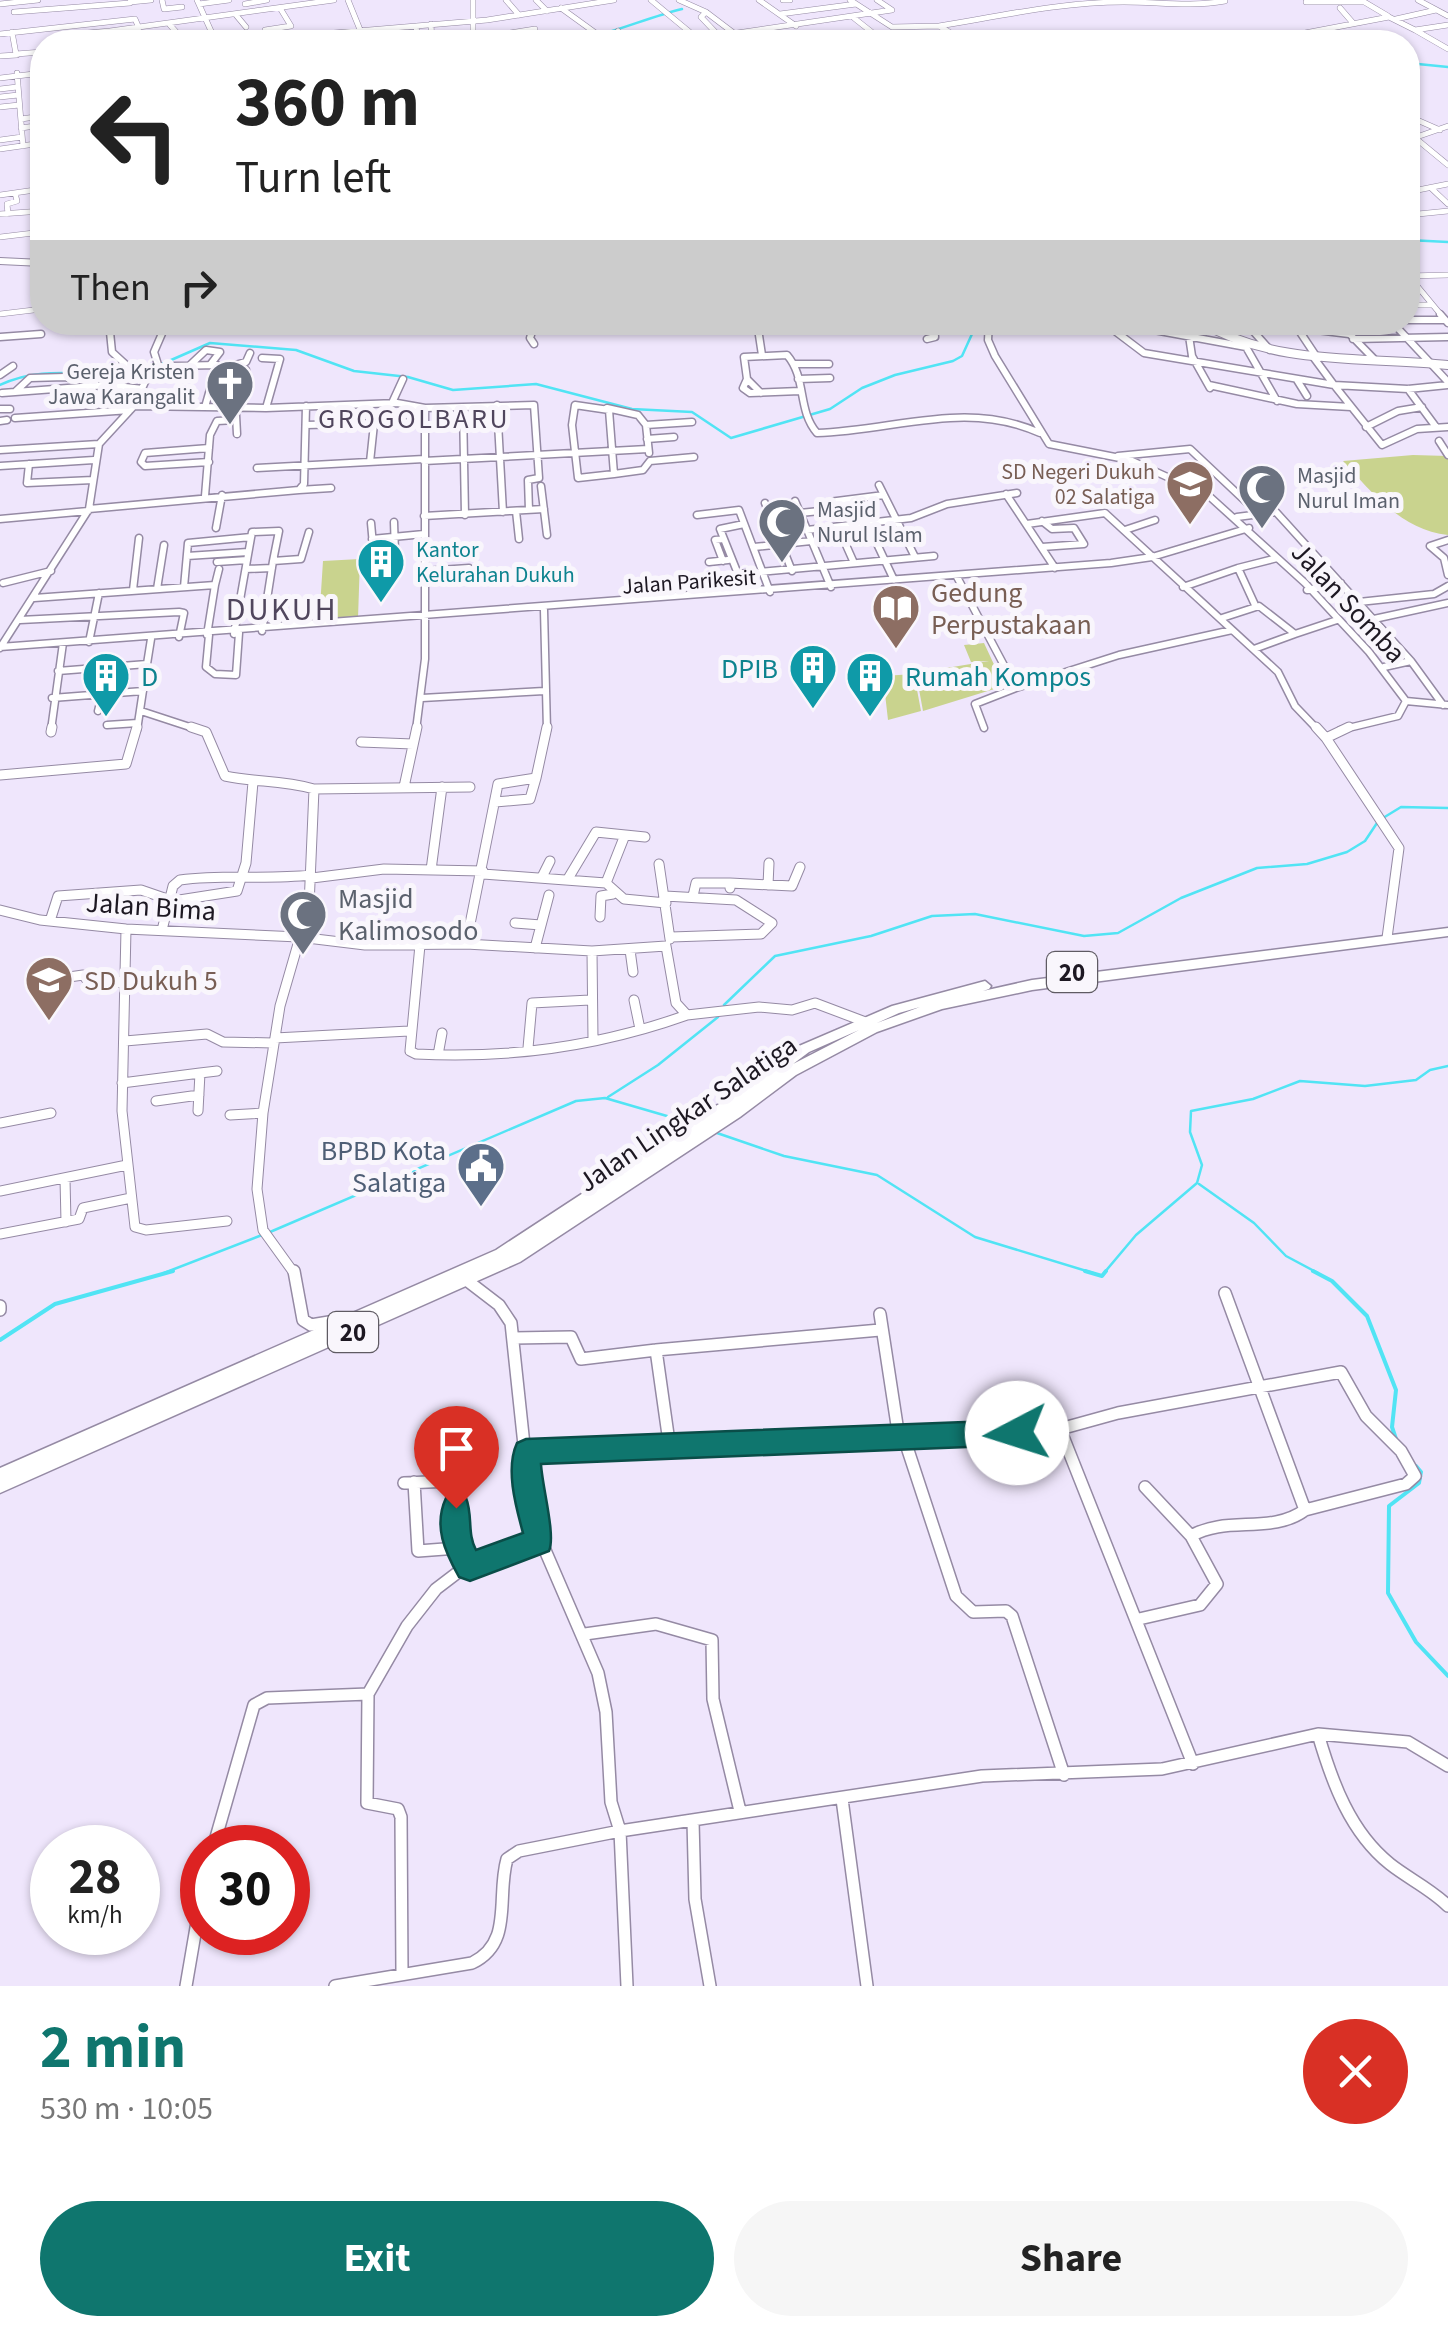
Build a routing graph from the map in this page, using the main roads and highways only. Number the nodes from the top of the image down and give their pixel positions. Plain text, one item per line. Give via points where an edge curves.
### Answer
1 (30, 260) edge
2 (3, 261) edge
3 (1224, 335) edge
4 (1448, 365) edge
5 (1448, 924) edge
6 (1448, 932) edge
7 (1387, 934) junction
8 (683, 1140) junction
9 (432, 1292) junction
10 (384, 1314) junction
11 (0, 1474) edge
12 (0, 1486) edge

1 - 2 main road
3 - 4 main road via 1246,347 1316,358
5 - 7 highway, Jalan Lingkar Salatiga / 20
6 - 7 highway, Jalan Lingkar Salatiga / 20
7 - 8 highway, Jalan Lingkar Salatiga / 20 via 1032,985 869,1024
8 - 9 highway, Jalan Lingkar Salatiga / 20
8 - 9 highway, Jalan Lingkar Salatiga / 20 via 536,1246 469,1282
9 - 10 highway, Jalan Lingkar Salatiga / 20
10 - 11 highway, Jalan Lingkar Salatiga / 20
10 - 12 highway, Jalan Lingkar Salatiga / 20

